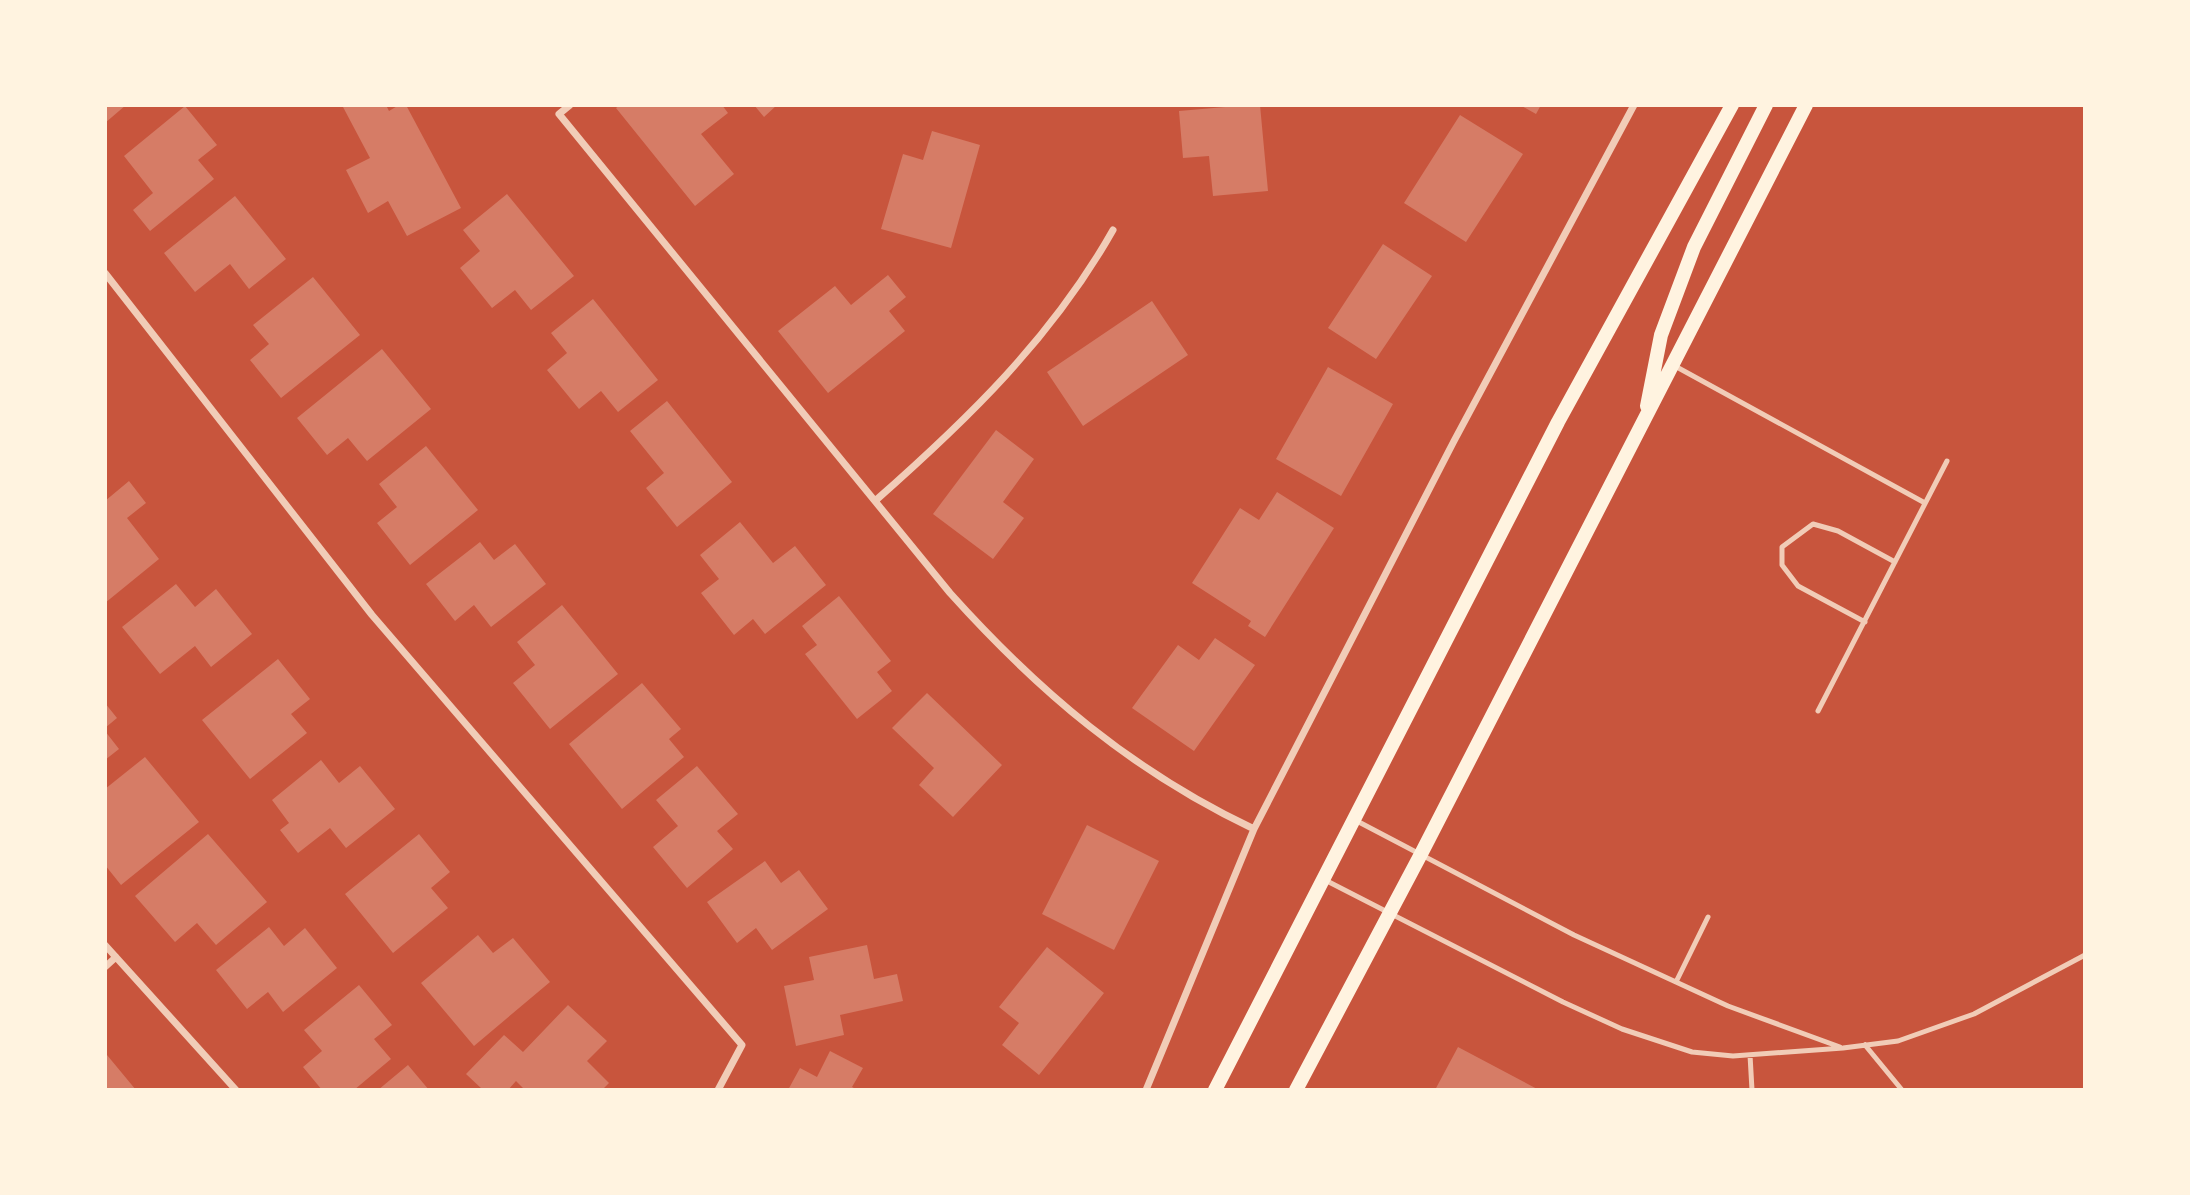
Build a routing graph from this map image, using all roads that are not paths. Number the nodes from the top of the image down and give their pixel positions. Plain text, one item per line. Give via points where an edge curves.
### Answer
1 (570, 105) edge
2 (1634, 105) edge
3 (1732, 105) edge
4 (1766, 105) edge
5 (1806, 105) edge
6 (1113, 230) dead end
7 (105, 273) edge
8 (1673, 365) junction
9 (1643, 424) junction
10 (1947, 461) dead end
11 (874, 501) junction
12 (1925, 503) junction
13 (1895, 562) junction
14 (1865, 622) junction
15 (1818, 711) dead end
16 (1354, 819) junction
17 (1254, 829) junction
18 (1421, 854) junction
19 (1323, 879) junction
20 (1389, 913) junction
21 (1708, 917) dead end
22 (105, 946) edge
23 (2085, 955) edge
24 (116, 957) junction
25 (105, 967) edge
26 (1676, 982) junction
27 (1865, 1045) junction
28 (1843, 1048) junction
29 (1750, 1055) junction
30 (236, 1090) edge
31 (718, 1090) edge
32 (1146, 1090) edge
33 (1215, 1090) edge
34 (1296, 1090) edge
35 (1752, 1090) edge
36 (1902, 1090) edge

1 - 11 street via 559,114
2 - 17 street
3 - 16 main road via 1558,422
4 - 9 main road via 1693,247 1661,335
5 - 8 main road
6 - 11 street via 1061,312 1011,370 936,447
7 - 31 street via 372,615 742,1045
8 - 9 main road
8 - 12 lane
9 - 18 main road
10 - 12 lane
11 - 17 street via 995,643 1068,711 1148,771
12 - 13 lane
13 - 14 lane
13 - 14 lane via 1839,531 1813,524 1782,547 1782,565 1798,586
14 - 15 lane
16 - 18 lane
16 - 19 main road
17 - 32 street
18 - 20 main road
18 - 26 lane via 1574,935
19 - 20 lane
19 - 33 main road
20 - 29 lane via 1622,1029 1692,1052
20 - 34 main road
21 - 26 lane
22 - 24 street
23 - 27 lane via 1974,1014 1898,1041
24 - 25 street
24 - 30 street
26 - 28 lane
27 - 28 lane
27 - 36 lane
28 - 29 lane
29 - 35 lane

